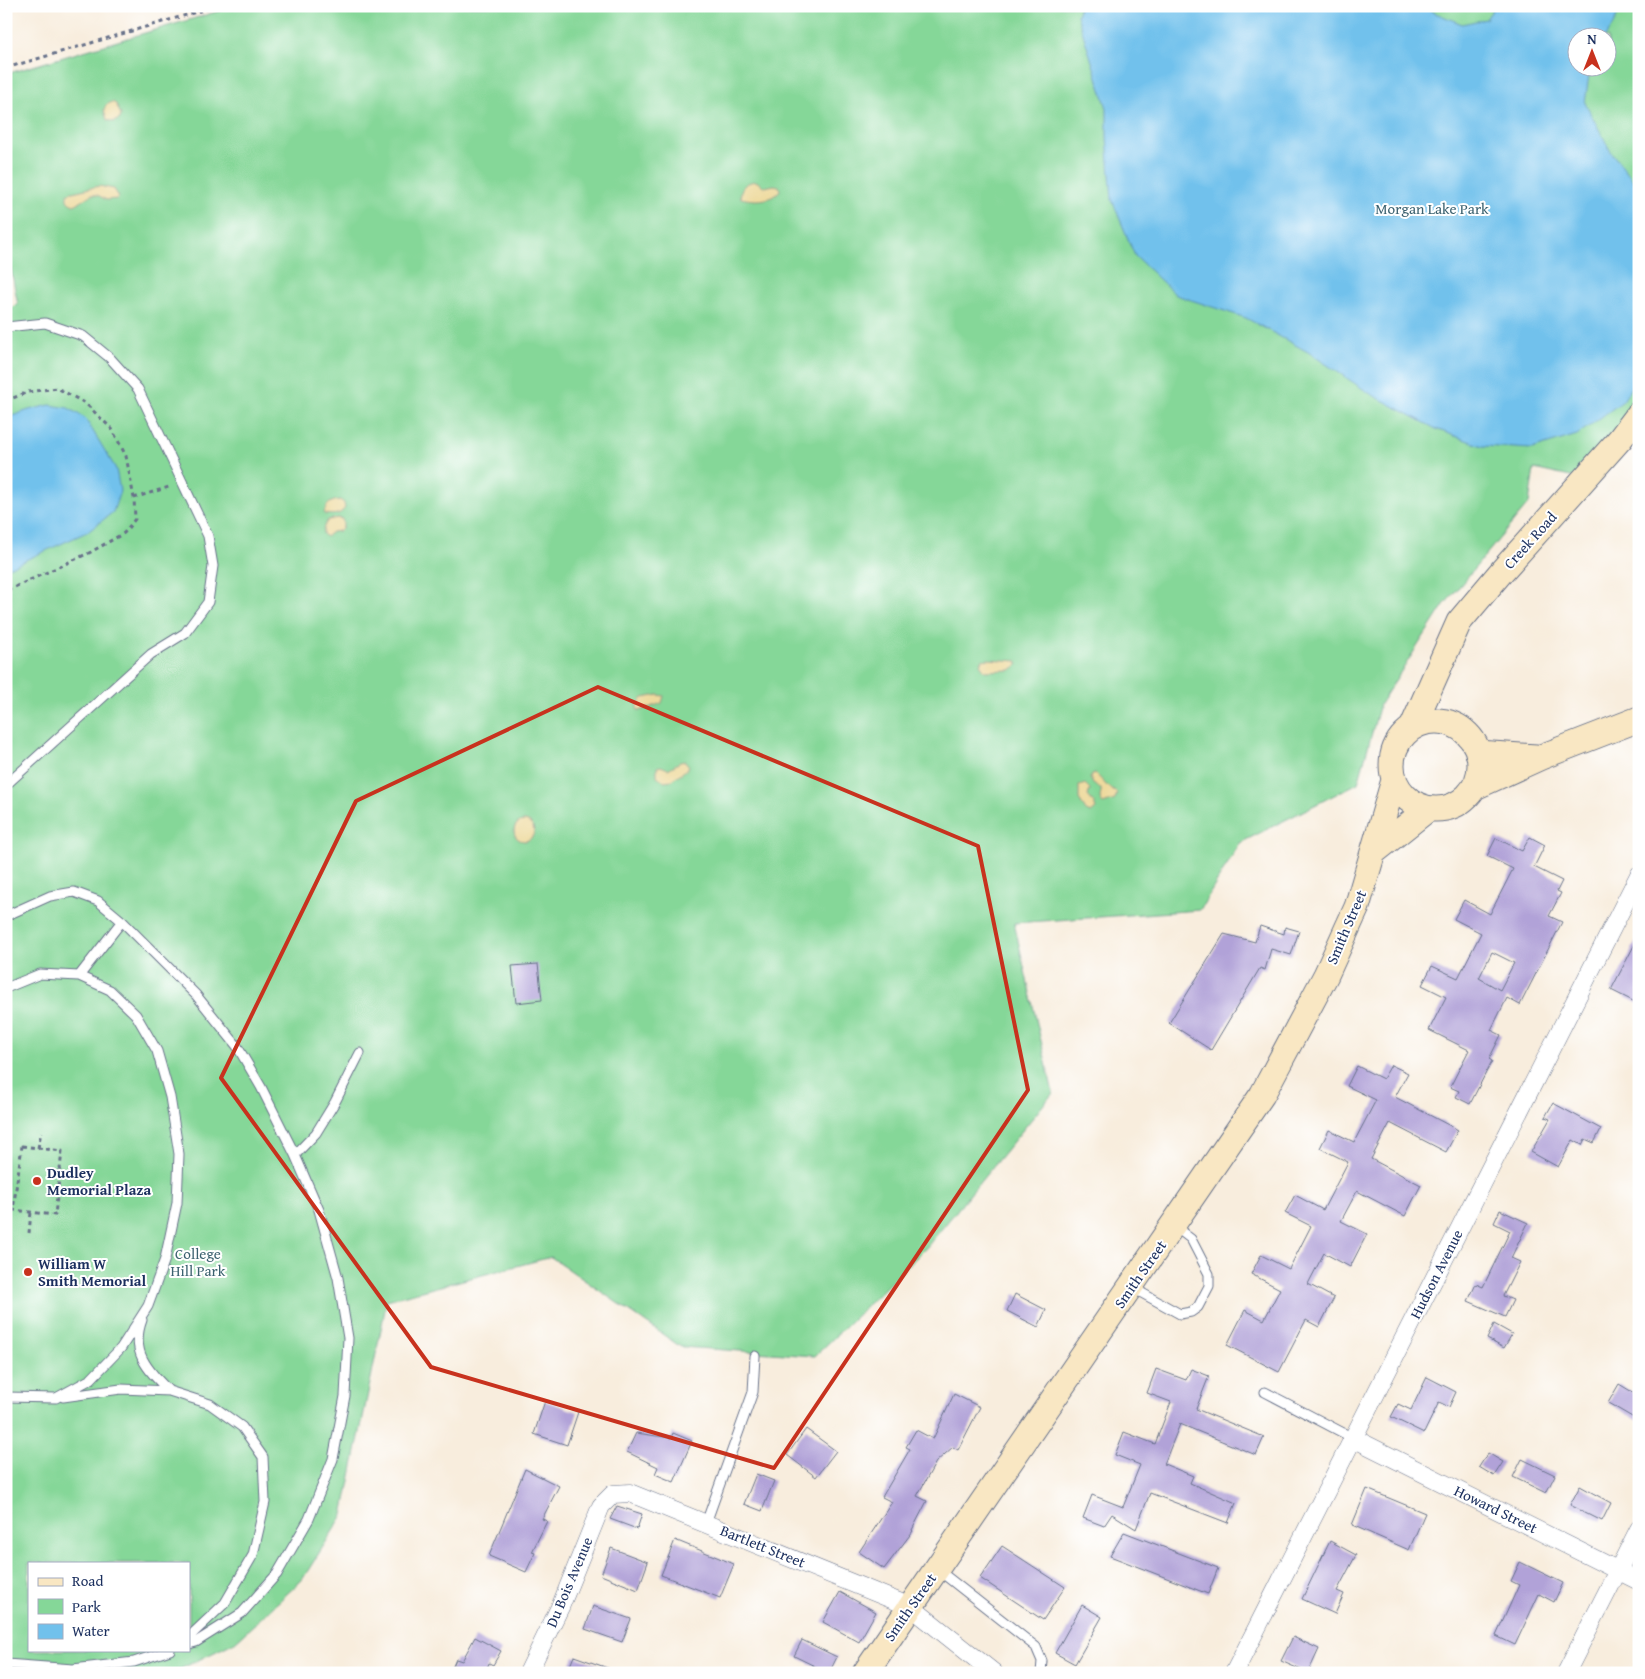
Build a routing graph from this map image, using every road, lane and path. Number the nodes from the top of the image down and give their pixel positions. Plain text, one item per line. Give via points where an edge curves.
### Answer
1 (217, 6) edge
2 (6, 68) edge
3 (6, 327) edge
4 (6, 401) edge
5 (1639, 414) edge
6 (183, 483) junction
7 (134, 498) junction
8 (6, 590) edge
9 (1436, 675) junction
10 (1639, 719) edge
11 (1450, 724) junction
12 (1412, 728) junction
13 (1478, 753) junction
14 (1541, 757) junction
15 (1394, 780) junction
16 (6, 785) edge
17 (1474, 787) junction
18 (1428, 809) junction
19 (1374, 852) junction
20 (1639, 875) edge
21 (6, 914) edge
22 (122, 921) junction
23 (80, 976) junction
24 (6, 988) edge
25 (360, 1053) dead end
26 (41, 1132) dead end
27 (38, 1148) junction
28 (295, 1155) junction
29 (31, 1212) junction
30 (1173, 1226) junction
31 (29, 1233) dead end
32 (1131, 1287) junction
33 (148, 1306) junction
34 (755, 1356) dead end
35 (168, 1391) junction
36 (1265, 1392) dead end
37 (6, 1398) edge
38 (56, 1398) junction
39 (1353, 1438) junction
40 (613, 1494) joint
41 (706, 1523) junction
42 (1639, 1529) edge
43 (937, 1569) junction
44 (1618, 1570) junction
45 (1639, 1581) edge
46 (911, 1607) junction
47 (190, 1636) edge
48 (190, 1644) edge
49 (156, 1652) edge
50 (164, 1652) edge
51 (134, 1662) junction
52 (6, 1664) edge
53 (528, 1673) edge
54 (865, 1673) edge
55 (994, 1673) edge
56 (1041, 1673) edge
57 (1234, 1673) edge
58 (1566, 1673) edge

1 - 2 path
3 - 6 lane via 45,323 83,336 110,358 138,389
4 - 7 path via 28,392 57,388 85,403 112,429 126,456
5 - 9 street, Creek Road via 1459,622
6 - 7 path
6 - 16 lane via 208,536 213,566 208,602 186,633 150,654
7 - 8 path via 135,519 124,533 92,552
9 - 11 street
9 - 12 street, Creek Road
10 - 14 street
11 - 12 street via 1431,722
11 - 13 street via 1463,730
12 - 15 street via 1394,751
13 - 14 street
13 - 17 street via 1479,776
14 - 17 street
15 - 18 street via 1407,799
15 - 19 street, Smith Street
17 - 18 street via 1455,805
18 - 19 street
19 - 30 street, Smith Street via 1357,907 1285,1054 1262,1095
20 - 39 street, Hudson Avenue
21 - 22 lane via 50,896 74,892 98,901
22 - 23 lane
22 - 28 lane via 196,995 237,1046
23 - 24 lane via 40,974
23 - 33 lane via 110,990 136,1015 156,1051 170,1097 179,1154 177,1203 165,1260
25 - 28 lane via 316,1133
26 - 27 path
27 - 29 path via 22,1146 13,1210
27 - 29 path via 62,1151 54,1215
28 - 48 lane via 319,1210 338,1278 348,1338 345,1396 333,1459 309,1519 276,1574 242,1613
29 - 31 path
30 - 32 street, Smith Street
30 - 32 lane via 1190,1240 1209,1274 1209,1286 1198,1307 1180,1314
32 - 43 street, Smith Street
33 - 35 lane via 139,1328 138,1348 150,1372
33 - 38 lane via 121,1348 92,1379
34 - 41 lane via 753,1392
35 - 38 lane via 121,1389
35 - 47 lane via 210,1404 242,1427 263,1457 264,1502 252,1555 225,1603
36 - 39 lane
37 - 38 lane
39 - 44 street, Howard Street
39 - 57 street, Hudson Avenue
40 - 41 street, Bartlett Street via 630,1492
40 - 53 street, Du Bois Avenue via 601,1506 561,1605
41 - 46 street, Bartlett Street
42 - 44 street
43 - 46 street, Smith Street
43 - 56 lane via 1036,1647 1042,1662
44 - 45 street, Howard Street
44 - 58 street
46 - 54 street, Smith Street
46 - 55 street, Bartlett Street
49 - 51 lane
50 - 51 lane
51 - 52 lane via 73,1669

